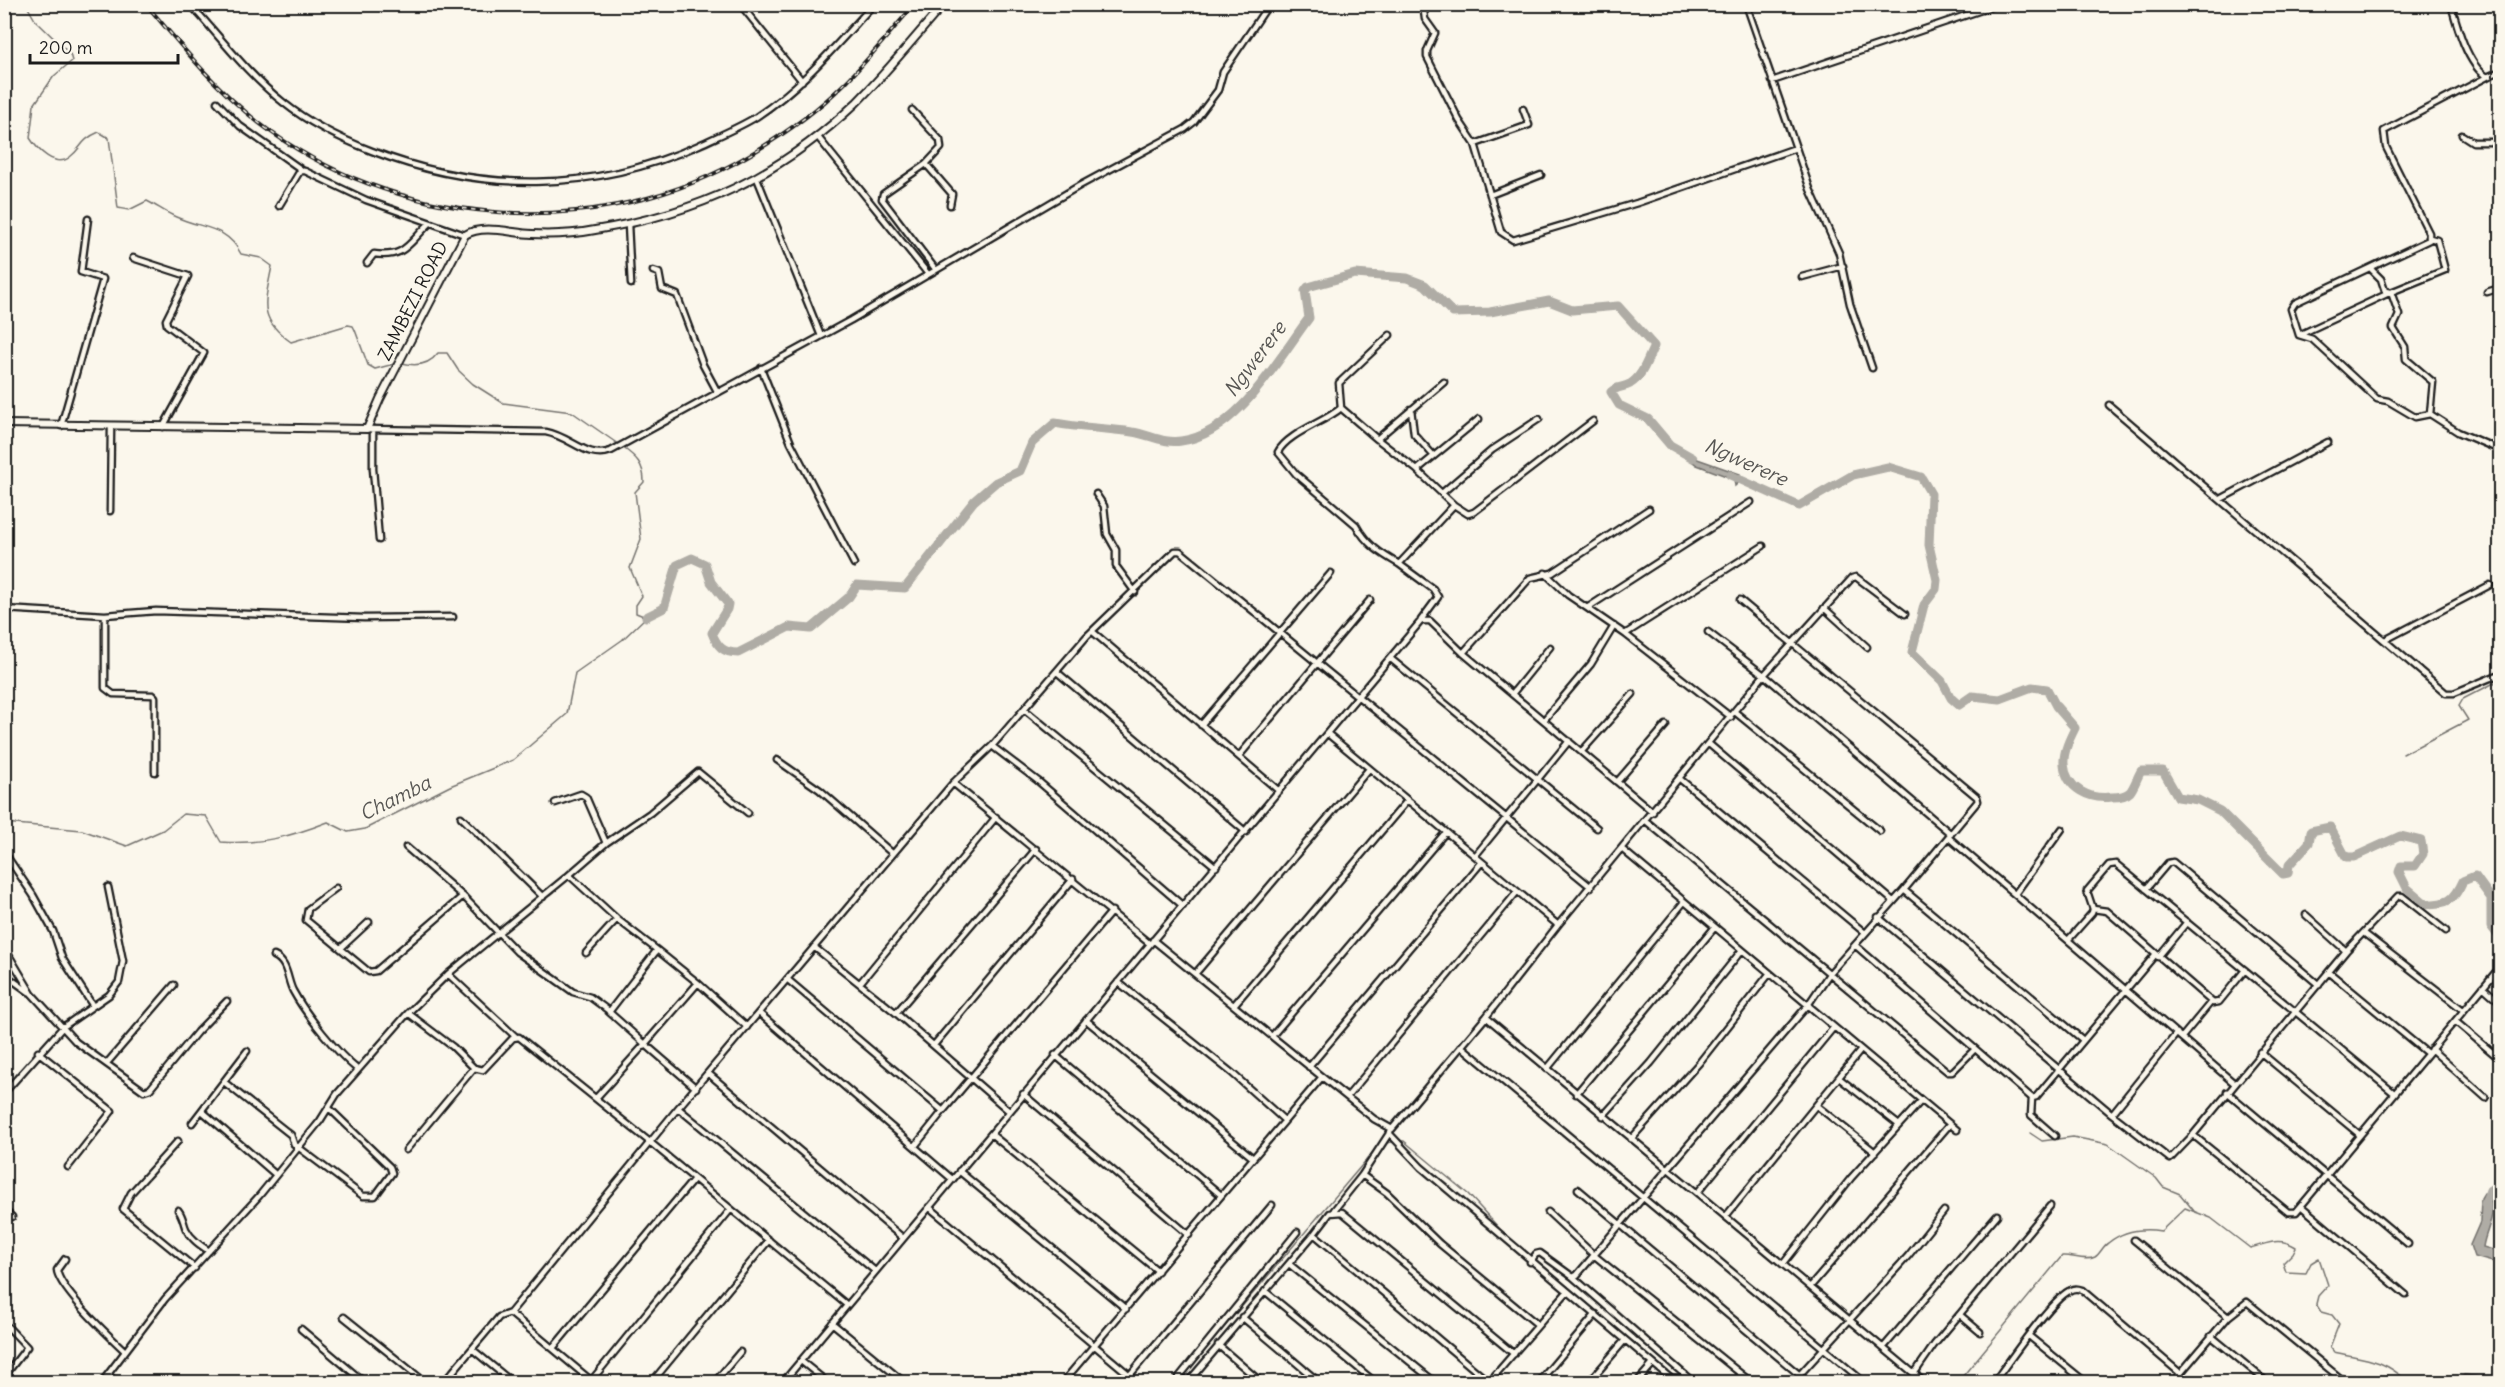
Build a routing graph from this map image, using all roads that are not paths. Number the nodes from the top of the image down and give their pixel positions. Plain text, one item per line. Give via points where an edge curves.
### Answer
1 (190, 4) edge
2 (740, 4) edge
3 (874, 4) edge
4 (944, 4) edge
5 (1269, 4) edge
6 (1423, 4) edge
7 (1760, 4) edge
8 (1999, 4) edge
9 (2451, 4) edge
10 (1747, 7) edge
11 (2500, 71) edge
12 (2487, 77) junction
13 (802, 81) junction
14 (1772, 81) junction
15 (217, 102) dead end
16 (1523, 109) dead end
17 (912, 110) dead end
18 (2462, 135) dead end
19 (817, 136) junction
20 (2500, 142) edge
21 (1475, 144) junction
22 (1797, 148) junction
23 (926, 164) junction
24 (302, 170) junction
25 (1541, 175) dead end
26 (757, 178) junction
27 (1490, 195) junction
28 (950, 205) dead end
29 (279, 206) dead end
30 (88, 219) dead end
31 (429, 224) junction
32 (628, 224) junction
33 (465, 235) junction
34 (2430, 238) junction
35 (134, 258) dead end
36 (367, 263) dead end
37 (1843, 266) junction
38 (2370, 268) junction
39 (936, 270) junction
40 (653, 272) dead end
41 (928, 274) junction
42 (1802, 277) dead end
43 (631, 284) dead end
44 (2500, 288) edge
45 (2487, 292) dead end
46 (2390, 293) junction
47 (2299, 334) junction
48 (1390, 335) dead end
49 (820, 336) junction
50 (761, 368) junction
51 (1872, 368) dead end
52 (1444, 382) dead end
53 (717, 391) junction
54 (2109, 405) dead end
55 (1341, 408) junction
56 (1412, 409) junction
57 (2430, 414) junction
58 (1539, 418) dead end
59 (1479, 419) dead end
60 (1593, 421) dead end
61 (4, 424) edge
62 (61, 426) junction
63 (111, 426) junction
64 (163, 427) junction
65 (370, 430) junction
66 (1377, 439) junction
67 (2328, 442) dead end
68 (2500, 450) edge
69 (1434, 456) junction
70 (1417, 470) junction
71 (1442, 493) junction
72 (1096, 494) dead end
73 (2221, 499) junction
74 (1751, 502) dead end
75 (1454, 505) junction
76 (1649, 509) dead end
77 (110, 511) dead end
78 (379, 540) dead end
79 (1763, 546) dead end
80 (854, 564) dead end
81 (1399, 564) junction
82 (1332, 573) dead end
83 (1545, 573) junction
84 (2490, 585) dead end
85 (1135, 591) junction
86 (1370, 600) dead end
87 (1740, 600) dead end
88 (1587, 608) junction
89 (1824, 608) junction
90 (4, 609) edge
91 (1905, 614) dead end
92 (105, 615) junction
93 (453, 617) dead end
94 (1421, 621) junction
95 (1614, 626) junction
96 (1093, 632) junction
97 (1281, 632) junction
98 (1708, 632) dead end
99 (1625, 634) junction
100 (2385, 640) junction
101 (1791, 644) junction
102 (1550, 647) dead end
103 (1867, 647) dead end
104 (1463, 653) junction
105 (1391, 659) junction
106 (1316, 662) junction
107 (1057, 672) junction
108 (2500, 674) edge
109 (1764, 675) junction
110 (1512, 694) junction
111 (1633, 694) dead end
112 (1359, 697) junction
113 (1024, 709) junction
114 (1733, 714) junction
115 (1544, 720) junction
116 (1666, 724) dead end
117 (1201, 725) junction
118 (1328, 734) junction
119 (1569, 741) junction
120 (1709, 744) junction
121 (992, 746) junction
122 (1582, 751) junction
123 (1239, 756) junction
124 (777, 760) dead end
125 (1369, 769) junction
126 (154, 772) dead end
127 (1536, 779) junction
128 (1680, 779) junction
129 (1617, 782) junction
130 (953, 783) junction
131 (1279, 791) junction
132 (1407, 801) junction
133 (555, 804) dead end
134 (1653, 812) junction
135 (748, 813) dead end
136 (461, 817) dead end
137 (996, 817) junction
138 (1506, 818) junction
139 (1646, 821) junction
140 (1597, 828) dead end
141 (2062, 830) dead end
142 (1880, 831) dead end
143 (1246, 832) junction
144 (1445, 833) junction
145 (1950, 835) junction
146 (606, 843) junction
147 (406, 847) dead end
148 (1036, 849) junction
149 (1623, 850) junction
150 (4, 852) edge
151 (893, 854) junction
152 (1475, 856) junction
153 (1482, 862) junction
154 (1216, 867) junction
155 (569, 874) junction
156 (1073, 879) junction
157 (108, 887) dead end
158 (1591, 887) junction
159 (336, 888) dead end
160 (2146, 889) junction
161 (1904, 890) junction
162 (1517, 892) junction
163 (2015, 894) junction
164 (463, 896) junction
165 (543, 897) junction
166 (1893, 901) junction
167 (1684, 902) junction
168 (1183, 906) junction
169 (2093, 909) junction
170 (1112, 912) junction
171 (2306, 915) dead end
172 (1878, 917) junction
173 (617, 919) junction
174 (369, 922) dead end
175 (2187, 922) junction
176 (1558, 925) junction
177 (1715, 927) junction
178 (2446, 931) dead end
179 (498, 933) junction
180 (1865, 933) junction
181 (2365, 934) junction
182 (2069, 939) junction
183 (1151, 942) junction
184 (1855, 945) junction
185 (4, 947) edge
186 (814, 947) junction
187 (341, 948) junction
188 (657, 950) junction
189 (1742, 950) junction
190 (2346, 951) junction
191 (586, 953) dead end
192 (274, 956) dead end
193 (2157, 956) junction
194 (2245, 970) junction
195 (2495, 972) dead end
196 (1770, 973) junction
197 (2330, 973) junction
198 (4, 974) edge
199 (448, 974) junction
200 (1196, 974) junction
201 (1829, 974) junction
202 (787, 979) junction
203 (1118, 982) junction
204 (698, 983) junction
205 (860, 983) junction
206 (174, 985) dead end
207 (2319, 985) junction
208 (2483, 987) junction
209 (2125, 989) junction
210 (32, 994) junction
211 (227, 1001) dead end
212 (2211, 1002) junction
213 (2500, 1002) edge
214 (1234, 1005) junction
215 (1808, 1005) junction
216 (93, 1006) junction
217 (609, 1011) junction
218 (2463, 1011) junction
219 (408, 1013) junction
220 (759, 1013) junction
221 (896, 1013) junction
222 (2295, 1013) junction
223 (1486, 1017) junction
224 (1086, 1020) junction
225 (2454, 1021) junction
226 (63, 1027) junction
227 (747, 1027) junction
228 (1834, 1027) junction
229 (2180, 1035) junction
230 (1272, 1036) junction
231 (516, 1037) junction
232 (2083, 1040) junction
233 (645, 1044) junction
234 (934, 1045) junction
235 (1461, 1046) junction
236 (1975, 1049) junction
237 (1861, 1050) junction
238 (247, 1051) dead end
239 (2429, 1051) junction
240 (38, 1052) junction
241 (2260, 1052) junction
242 (1055, 1055) junction
243 (2500, 1059) edge
244 (107, 1063) junction
245 (1309, 1067) junction
246 (474, 1068) junction
247 (1547, 1069) junction
248 (358, 1070) junction
249 (2060, 1070) junction
250 (709, 1074) junction
251 (971, 1076) junction
252 (1322, 1077) junction
253 (1839, 1078) junction
254 (224, 1082) junction
255 (2234, 1083) junction
256 (696, 1088) junction
257 (2227, 1092) junction
258 (4, 1093) edge
259 (2394, 1093) junction
260 (1023, 1094) junction
261 (1576, 1094) junction
262 (1347, 1097) junction
263 (596, 1098) junction
264 (2032, 1098) junction
265 (2486, 1098) dead end
266 (1921, 1101) junction
267 (1817, 1106) junction
268 (329, 1108) junction
269 (678, 1108) junction
270 (202, 1111) junction
271 (943, 1111) junction
272 (1009, 1111) junction
273 (2112, 1114) junction
274 (1603, 1116) junction
275 (1284, 1120) junction
276 (192, 1123) dead end
277 (1950, 1124) junction
278 (1899, 1125) junction
279 (1390, 1131) junction
280 (1957, 1131) dead end
281 (991, 1134) junction
282 (2359, 1134) junction
283 (2193, 1135) junction
284 (2055, 1136) dead end
285 (1631, 1139) junction
286 (178, 1141) dead end
287 (651, 1143) junction
288 (300, 1146) junction
289 (915, 1146) junction
290 (406, 1150) dead end
291 (1875, 1152) junction
292 (1253, 1158) junction
293 (68, 1167) dead end
294 (1668, 1169) junction
295 (958, 1171) junction
296 (275, 1174) junction
297 (1362, 1175) junction
298 (2327, 1175) junction
299 (694, 1179) junction
300 (951, 1179) junction
301 (1578, 1189) dead end
302 (1698, 1192) junction
303 (1221, 1195) junction
304 (1645, 1198) junction
305 (1272, 1204) dead end
306 (2050, 1206) dead end
307 (2301, 1206) junction
308 (929, 1207) junction
309 (731, 1209) junction
310 (4, 1210) edge
311 (178, 1210) dead end
312 (1333, 1211) junction
313 (1944, 1211) dead end
314 (1548, 1212) dead end
315 (1997, 1215) dead end
316 (1726, 1216) junction
317 (12, 1217) dead end
318 (1620, 1226) junction
319 (1297, 1232) dead end
320 (1314, 1234) junction
321 (1189, 1235) junction
322 (903, 1238) junction
323 (769, 1240) junction
324 (2134, 1240) dead end
325 (2408, 1244) dead end
326 (209, 1251) junction
327 (1595, 1256) junction
328 (65, 1259) dead end
329 (1530, 1262) junction
330 (1289, 1264) junction
331 (1783, 1264) junction
332 (195, 1268) junction
333 (875, 1271) junction
334 (1158, 1271) junction
335 (1573, 1277) junction
336 (1810, 1287) junction
337 (1265, 1291) junction
338 (1567, 1292) junction
339 (2406, 1295) dead end
340 (847, 1305) junction
341 (1126, 1309) junction
342 (510, 1313) junction
343 (1596, 1314) junction
344 (1960, 1315) junction
345 (344, 1317) dead end
346 (1242, 1317) junction
347 (2228, 1317) junction
348 (1849, 1320) junction
349 (832, 1323) junction
350 (1538, 1325) junction
351 (8, 1327) dead end
352 (301, 1329) dead end
353 (1980, 1332) dead end
354 (2029, 1336) junction
355 (2211, 1336) junction
356 (1625, 1340) junction
357 (1218, 1345) junction
358 (1094, 1346) junction
359 (553, 1348) junction
360 (1824, 1348) junction
361 (1883, 1348) junction
362 (472, 1349) junction
363 (124, 1351) junction
364 (740, 1352) dead end
365 (1514, 1354) junction
366 (801, 1361) junction
367 (1653, 1365) junction
368 (6, 1373) edge
369 (2180, 1373) junction
370 (1914, 1374) junction
371 (108, 1375) junction
372 (1130, 1375) junction
373 (1800, 1375) junction
374 (2082, 1380) dead end
375 (592, 1382) edge
376 (102, 1383) edge
377 (117, 1383) edge
378 (364, 1383) edge
379 (425, 1383) edge
380 (444, 1383) edge
381 (512, 1383) edge
382 (652, 1383) edge
383 (715, 1383) edge
384 (783, 1383) edge
385 (827, 1383) edge
386 (904, 1383) edge
387 (1063, 1383) edge
388 (1124, 1383) edge
389 (1138, 1383) edge
390 (1175, 1383) edge
391 (1188, 1383) edge
392 (1261, 1383) edge
393 (1319, 1383) edge
394 (1375, 1383) edge
395 (1435, 1383) edge
396 (1489, 1383) edge
397 (1539, 1383) edge
398 (1589, 1383) edge
399 (1637, 1383) edge
400 (1675, 1383) edge
401 (1693, 1383) edge
402 (1750, 1383) edge
403 (1793, 1383) edge
404 (1808, 1383) edge
405 (1864, 1383) edge
406 (1924, 1383) edge
407 (1994, 1383) edge
408 (2173, 1383) edge
409 (2267, 1383) edge
410 (2344, 1383) edge

1 - 13 street via 264,86 310,121 385,156 465,178 546,183 621,172 685,151 738,127
2 - 13 street
3 - 13 street
4 - 19 main road, ZAMBEZI ROAD via 856,102
5 - 39 street via 1223,72 1218,90 1194,122
6 - 21 street via 1425,20 1435,33 1427,57
7 - 10 street
8 - 14 street
9 - 12 street via 2472,58
10 - 14 street
11 - 12 street
12 - 34 street via 2384,131 2388,152
14 - 22 street
15 - 24 street via 240,126
16 - 21 street via 1529,125
17 - 23 street via 942,143
18 - 20 street via 2473,142
19 - 26 main road, ZAMBEZI ROAD
19 - 41 street
21 - 27 street
22 - 27 street via 1518,240 1501,232
22 - 37 street
23 - 28 street via 952,194
23 - 39 street via 883,194 882,199
24 - 29 street
24 - 31 street
25 - 27 street
26 - 32 main road, ZAMBEZI ROAD via 720,197
26 - 49 street
30 - 62 street via 82,273 103,279
31 - 33 street
31 - 36 street via 398,254 375,254
32 - 33 main road, ZAMBEZI ROAD via 561,234 474,230
32 - 43 street
33 - 65 main road, ZAMBEZI ROAD via 395,369
34 - 38 street
34 - 46 street via 2437,240 2442,250 2445,270
35 - 64 street via 188,276 167,325 204,352
37 - 42 street
37 - 51 street via 1850,304
38 - 46 street
38 - 47 street via 2292,304 2292,318
39 - 41 street
40 - 53 street via 659,273 662,289 677,295
41 - 49 street
44 - 45 street
46 - 47 street
46 - 57 street via 2399,315 2393,328 2406,350 2406,359 2433,382
47 - 57 street via 2312,339 2377,399 2415,417
48 - 55 street via 1339,383
49 - 50 street
50 - 53 street
50 - 80 street via 791,443
52 - 56 street
53 - 65 street via 611,451 593,454 562,435 546,432
54 - 73 street
55 - 66 street
55 - 81 street via 1278,452 1296,474 1356,525 1379,553
56 - 66 street
56 - 69 street via 1414,434
57 - 68 street via 2458,432
58 - 71 street via 1492,450
59 - 69 street
60 - 75 street via 1474,512 1468,514
61 - 62 main road
62 - 63 main road
63 - 64 main road
63 - 77 street
64 - 65 main road
65 - 78 street
66 - 70 street
67 - 73 street
69 - 70 street
70 - 71 street
71 - 75 street
72 - 85 street via 1104,506 1107,534 1116,550 1116,566
73 - 100 street
74 - 88 street
75 - 81 street
76 - 83 street via 1552,573
79 - 99 street
81 - 94 street via 1438,597
82 - 97 street
83 - 88 street
83 - 104 street via 1530,578
84 - 100 street
85 - 96 street
85 - 97 street via 1178,550
86 - 106 street
87 - 101 street
88 - 95 street
89 - 91 street via 1856,577
89 - 101 street
89 - 103 street
90 - 92 street
92 - 93 street via 156,611
92 - 126 street via 105,688 112,694 155,698
94 - 104 street via 1430,621
94 - 105 street
95 - 99 street
95 - 115 street via 1591,664
96 - 107 street
96 - 117 street
97 - 106 street
97 - 117 street
98 - 109 street
99 - 114 street
100 - 108 street via 2446,693
101 - 109 street
101 - 145 street via 1977,797 1976,804
102 - 110 street
104 - 110 street
105 - 112 street
105 - 127 street
106 - 112 street
106 - 123 street
107 - 113 street
107 - 143 street
109 - 114 street
109 - 145 street
110 - 115 street
111 - 122 street
112 - 118 street
112 - 138 street
113 - 121 street
113 - 154 street
114 - 120 street
114 - 142 street
115 - 119 street
116 - 129 street
117 - 123 street
118 - 125 street
118 - 131 street
119 - 122 street
119 - 127 street
120 - 128 street
120 - 166 street
121 - 130 street
121 - 168 street
122 - 129 street
123 - 131 street
124 - 151 street via 820,790
125 - 132 street
125 - 200 street
127 - 138 street
127 - 140 street
128 - 134 street
128 - 180 street
129 - 134 street
130 - 137 street
130 - 151 street
131 - 143 street
132 - 144 street
132 - 214 street
133 - 146 street via 584,795
134 - 139 street
135 - 146 street via 698,772 650,813
136 - 165 street
137 - 148 street
137 - 205 street
138 - 152 street
138 - 158 street
139 - 149 street
139 - 201 street
141 - 163 street
143 - 154 street
144 - 152 street
144 - 230 street
145 - 161 street
145 - 163 street
146 - 155 street
147 - 164 street
148 - 156 street
148 - 221 street
149 - 158 street
149 - 167 street
150 - 216 street via 33,895 53,931 62,958
151 - 186 street
152 - 153 street
153 - 162 street
153 - 245 street
154 - 168 street
155 - 165 street
155 - 173 street
156 - 170 street
156 - 234 street
157 - 216 street via 123,970 115,990
158 - 176 street
159 - 187 street via 312,905 306,917 307,922
160 - 169 street via 2113,863 2087,891
160 - 175 street
160 - 207 street via 2173,862
161 - 166 street
161 - 232 street
162 - 176 street
162 - 262 street
163 - 182 street
164 - 179 street
164 - 187 street via 376,971 361,968
165 - 179 street
166 - 172 street
167 - 177 street
167 - 247 street
168 - 183 street
169 - 182 street
169 - 193 street via 2107,911
170 - 183 street
170 - 251 street
171 - 190 street
172 - 180 street
172 - 249 street
173 - 188 street
173 - 191 street
174 - 187 street
175 - 193 street
175 - 194 street
176 - 223 street
177 - 189 street
177 - 261 street
178 - 181 street via 2400,895
179 - 199 street
179 - 217 street via 556,981
180 - 184 street
181 - 190 street
181 - 218 street
182 - 209 street
183 - 200 street
183 - 203 street
184 - 201 street
184 - 236 street
185 - 210 street
186 - 202 street
186 - 205 street
188 - 204 street
188 - 217 street
189 - 196 street
189 - 274 street
190 - 197 street
192 - 248 street via 282,960 297,998 341,1056
193 - 209 street
193 - 212 street
194 - 212 street via 2219,1002
194 - 222 street
195 - 208 street
196 - 215 street
196 - 285 street via 1699,1063
197 - 207 street
197 - 239 street
198 - 210 street
199 - 219 street
199 - 231 street
200 - 214 street
201 - 215 street
201 - 236 street via 1948,1072
202 - 220 street
202 - 271 street
203 - 224 street
203 - 275 street
204 - 227 street
204 - 233 street
205 - 221 street
206 - 244 street
207 - 222 street
208 - 213 street
208 - 218 street
209 - 229 street
209 - 232 street
210 - 226 street
211 - 244 street via 150,1089 142,1090
212 - 229 street
214 - 230 street
215 - 228 street
215 - 294 street
216 - 226 street
217 - 233 street
218 - 225 street
219 - 246 street
219 - 248 street
220 - 227 street
220 - 289 street
221 - 234 street
222 - 241 street
222 - 259 street
223 - 235 street
223 - 247 street
224 - 242 street
224 - 292 street
225 - 239 street
225 - 243 street
226 - 240 street
226 - 244 street via 76,1042
227 - 250 street
228 - 237 street
228 - 302 street
229 - 255 street
229 - 273 street
230 - 245 street
231 - 246 street via 483,1070
231 - 263 street
232 - 249 street
233 - 256 street
233 - 263 street
234 - 251 street
235 - 279 street
235 - 304 street
236 - 264 street
237 - 253 street
237 - 266 street
238 - 254 street
239 - 259 street
239 - 265 street
240 - 258 street
240 - 293 street via 112,1111
241 - 255 street
241 - 282 street
242 - 260 street
242 - 303 street
245 - 252 street
246 - 290 street
247 - 261 street
248 - 268 street
249 - 264 street
249 - 273 street
250 - 256 street
250 - 322 street
251 - 271 street
251 - 272 street
252 - 262 street
252 - 275 street
253 - 267 street
253 - 278 street
254 - 270 street
254 - 288 street
255 - 257 street
256 - 269 street
257 - 283 street
257 - 298 street
259 - 282 street
260 - 272 street
260 - 321 street
261 - 274 street
262 - 279 street
263 - 287 street
264 - 284 street via 2031,1115
266 - 277 street
266 - 278 street
267 - 291 street
267 - 316 street
268 - 288 street
268 - 288 street via 386,1161 392,1173 385,1186 375,1196 363,1196
269 - 287 street
269 - 333 street
270 - 276 street
270 - 296 street
271 - 289 street
272 - 281 street
273 - 283 street via 2167,1158 2174,1157
274 - 285 street
275 - 292 street
277 - 280 street
277 - 336 street
278 - 291 street
279 - 297 street
279 - 329 street via 1421,1167
281 - 295 street
281 - 334 street
282 - 298 street
283 - 307 street via 2288,1212 2296,1212
285 - 294 street
286 - 332 street via 131,1194 123,1209
287 - 299 street
287 - 342 street
288 - 296 street
289 - 300 street
291 - 331 street
292 - 303 street
294 - 302 street
294 - 304 street
295 - 300 street
295 - 341 street
296 - 326 street
297 - 312 street
297 - 350 street
298 - 307 street
298 - 325 street
299 - 309 street
299 - 359 street
300 - 308 street
301 - 318 street
302 - 316 street
303 - 321 street
304 - 318 street
304 - 360 street
305 - 372 street
306 - 344 street
307 - 339 street
308 - 322 street
308 - 358 street
309 - 323 street
309 - 375 street
310 - 317 street
311 - 326 street via 196,1242
312 - 320 street
312 - 365 street via 1342,1212
313 - 348 street
314 - 327 street
315 - 361 street
316 - 331 street
318 - 327 street
318 - 373 street
319 - 390 street
320 - 330 street
320 - 396 street
321 - 334 street
322 - 333 street
323 - 340 street
323 - 382 street
324 - 347 street
326 - 332 street
327 - 335 street
327 - 402 street
328 - 363 street via 57,1270 60,1279
329 - 335 street via 1540,1253
329 - 338 street
330 - 337 street
330 - 395 street
331 - 336 street
332 - 363 street
333 - 340 street
334 - 341 street
335 - 401 street
336 - 348 street
337 - 346 street
337 - 394 street
338 - 343 street
338 - 350 street
340 - 349 street
341 - 358 street
342 - 359 street
342 - 362 street via 499,1317
343 - 356 street
343 - 397 street
344 - 353 street
344 - 370 street
345 - 379 street
346 - 357 street
346 - 393 street
347 - 355 street
347 - 410 street via 2243,1303 2251,1303
348 - 360 street
348 - 361 street
349 - 366 street
349 - 386 street
350 - 365 street
351 - 368 street via 27,1347
352 - 378 street
354 - 369 street via 2067,1292 2076,1288
354 - 374 street
354 - 407 street
355 - 369 street
355 - 409 street
356 - 367 street
356 - 398 street
357 - 391 street
357 - 392 street
358 - 372 street
358 - 387 street
359 - 375 street
360 - 373 street
360 - 405 street
361 - 370 street
362 - 380 street
362 - 381 street
363 - 371 street
364 - 383 street
365 - 396 street
366 - 384 street
366 - 385 street
367 - 399 street
367 - 400 street
369 - 408 street
370 - 406 street
371 - 376 street
371 - 377 street
372 - 388 street
372 - 389 street
373 - 403 street
373 - 404 street

